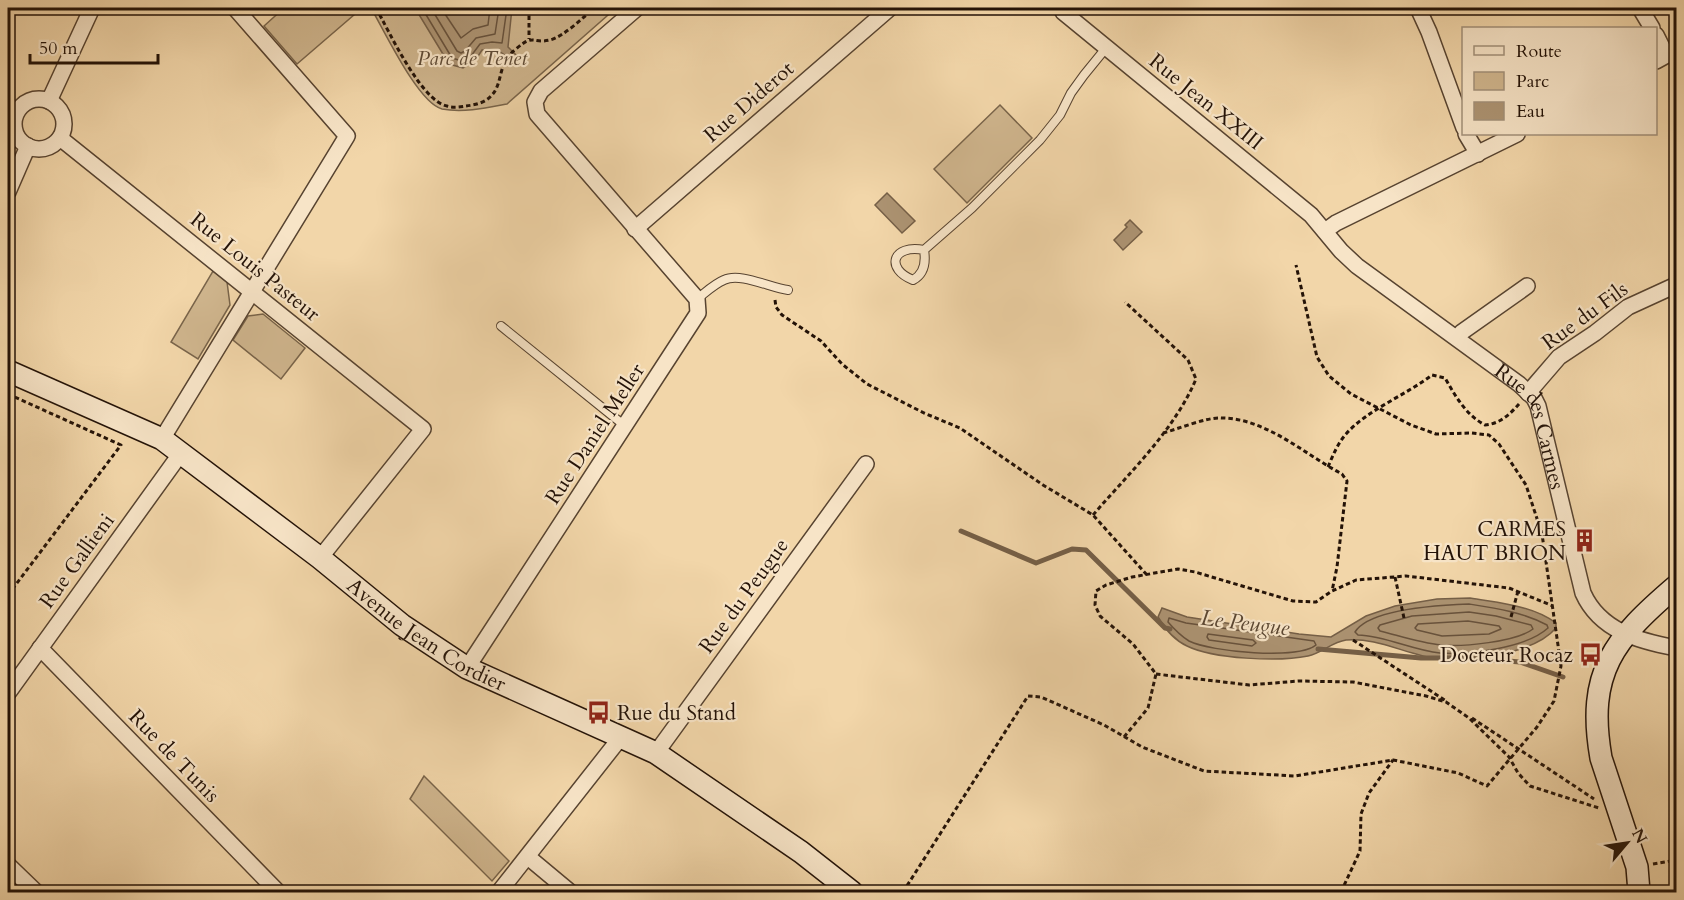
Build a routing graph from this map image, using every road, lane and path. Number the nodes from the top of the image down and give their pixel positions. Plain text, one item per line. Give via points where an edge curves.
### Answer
1 (92, 8) edge
2 (235, 8) edge
3 (376, 8) edge
4 (529, 8) edge
5 (594, 8) edge
6 (637, 8) edge
7 (890, 8) edge
8 (1068, 8) edge
9 (1418, 8) edge
10 (1640, 8) edge
11 (1651, 27) edge
12 (1657, 37) edge
13 (529, 39) junction
14 (1106, 48) junction
15 (1666, 55) edge
16 (49, 101) junction
17 (12, 115) edge
18 (1462, 123) edge
19 (1467, 135) edge
20 (1515, 135) edge
21 (60, 138) junction
22 (28, 146) junction
23 (1478, 154) junction
24 (8, 192) edge
25 (635, 229) junction
26 (1325, 231) junction
27 (924, 250) junction
28 (1296, 265) dead end
29 (1677, 285) edge
30 (1527, 286) dead end
31 (777, 289) junction
32 (788, 290) dead end
33 (251, 291) junction
34 (697, 299) junction
35 (1125, 302) dead end
36 (501, 326) dead end
37 (1456, 338) junction
38 (8, 371) edge
39 (1528, 393) junction
40 (8, 394) edge
41 (1378, 410) junction
42 (625, 426) junction
43 (1163, 433) junction
44 (162, 439) junction
45 (181, 453) junction
46 (866, 464) dead end
47 (1328, 467) junction
48 (1093, 515) junction
49 (320, 558) junction
50 (1147, 575) junction
51 (1395, 577) junction
52 (1677, 586) edge
53 (1332, 591) junction
54 (1518, 591) junction
55 (8, 595) edge
56 (1553, 606) junction
57 (1511, 617) dead end
58 (1404, 618) dead end
59 (1625, 635) junction
60 (1353, 640) dead end
61 (40, 648) junction
62 (1677, 648) edge
63 (467, 668) junction
64 (1156, 674) junction
65 (8, 693) edge
66 (621, 736) junction
67 (1125, 737) junction
68 (1519, 749) junction
69 (656, 753) junction
70 (1509, 758) junction
71 (1392, 760) junction
72 (1612, 808) junction
73 (528, 857) junction
74 (8, 865) edge
75 (36, 892) edge
76 (278, 892) edge
77 (499, 892) edge
78 (570, 892) edge
79 (852, 892) edge
80 (903, 892) edge
81 (1341, 892) edge
82 (1639, 892) edge

1 - 16 street
2 - 33 street via 346,136
3 - 13 path via 419,84 446,106 476,105 491,96 504,59
4 - 13 path
5 - 13 path via 549,40
6 - 25 street via 541,92 535,102 542,122
7 - 25 street, Rue Diderot
8 - 14 street, Rue Jean XXIII via 1063,12
9 - 18 street
10 - 11 street
12 - 15 street
14 - 26 street, Rue Jean XXIII via 1311,215
14 - 27 lane via 1040,140
16 - 17 street via 33,100
16 - 21 street via 62,113
17 - 22 street via 15,130
19 - 23 street
20 - 23 street
21 - 22 street via 49,147
21 - 33 street, Rue Louis Pasteur
22 - 24 street
23 - 26 street
25 - 34 street
26 - 37 street, Rue des Carmes via 1357,266
27 - 27 lane via 921,273 913,280 908,278 896,266 898,254 907,249
28 - 41 path via 1317,357 1329,376
29 - 39 street, Rue du Fils via 1628,307 1559,357
30 - 37 street
31 - 32 lane
31 - 34 lane via 760,282 725,279
31 - 48 path via 776,308 782,315 821,341 867,384 960,428
33 - 44 street
33 - 49 street, Rue Louis Pasteur via 423,429
34 - 42 street, Rue Daniel Meller via 698,313
35 - 43 path via 1188,360 1196,379 1186,402
36 - 42 lane
37 - 39 street, Rue des Carmes
38 - 44 street, Avenue Jean Cordier
39 - 41 path via 1505,418 1485,425 1468,412 1445,378 1432,375
39 - 59 street, Rue des Carmes via 1538,406 1583,593 1589,606
40 - 55 path via 121,445
41 - 47 path via 1346,433
41 - 56 path via 1436,434 1489,435 1499,444 1526,485 1542,534
42 - 63 street, Rue Daniel Meller
43 - 47 path via 1219,417 1245,421
43 - 48 path
44 - 45 street, Avenue Jean Cordier
45 - 49 street, Avenue Jean Cordier
45 - 61 street, Rue Gallieni
46 - 69 street, Rue du Peugue
47 - 53 path via 1347,481
48 - 50 path
49 - 63 street, Avenue Jean Cordier via 402,625
50 - 53 path via 1178,570 1195,572 1293,602 1316,602
50 - 64 path via 1106,585 1096,591 1095,605 1100,616 1133,644
51 - 53 path via 1356,580
51 - 54 path
51 - 58 path
52 - 59 street
54 - 56 path
54 - 57 path
56 - 68 path via 1561,666 1554,701
59 - 62 street, Rue des Carmes
59 - 72 street via 1605,667 1600,689 1598,742
60 - 68 path
61 - 65 street, Rue Gallieni
61 - 76 street, Rue de Tunis
63 - 66 street, Avenue Jean Cordier
64 - 67 path via 1148,708
64 - 70 path via 1249,685 1353,682 1426,696 1446,702 1469,718
66 - 69 street, Avenue Jean Cordier
66 - 73 street
67 - 71 path via 1204,771 1295,776
67 - 80 path via 1041,697 1028,696
68 - 70 path
68 - 72 path
69 - 79 street, Avenue Jean Cordier via 801,852
70 - 71 path via 1487,786 1458,773
70 - 72 path via 1530,786 1605,810
71 - 81 path via 1369,793 1361,814 1360,851
72 - 82 street via 1637,867
73 - 77 street
73 - 78 street
74 - 75 street

